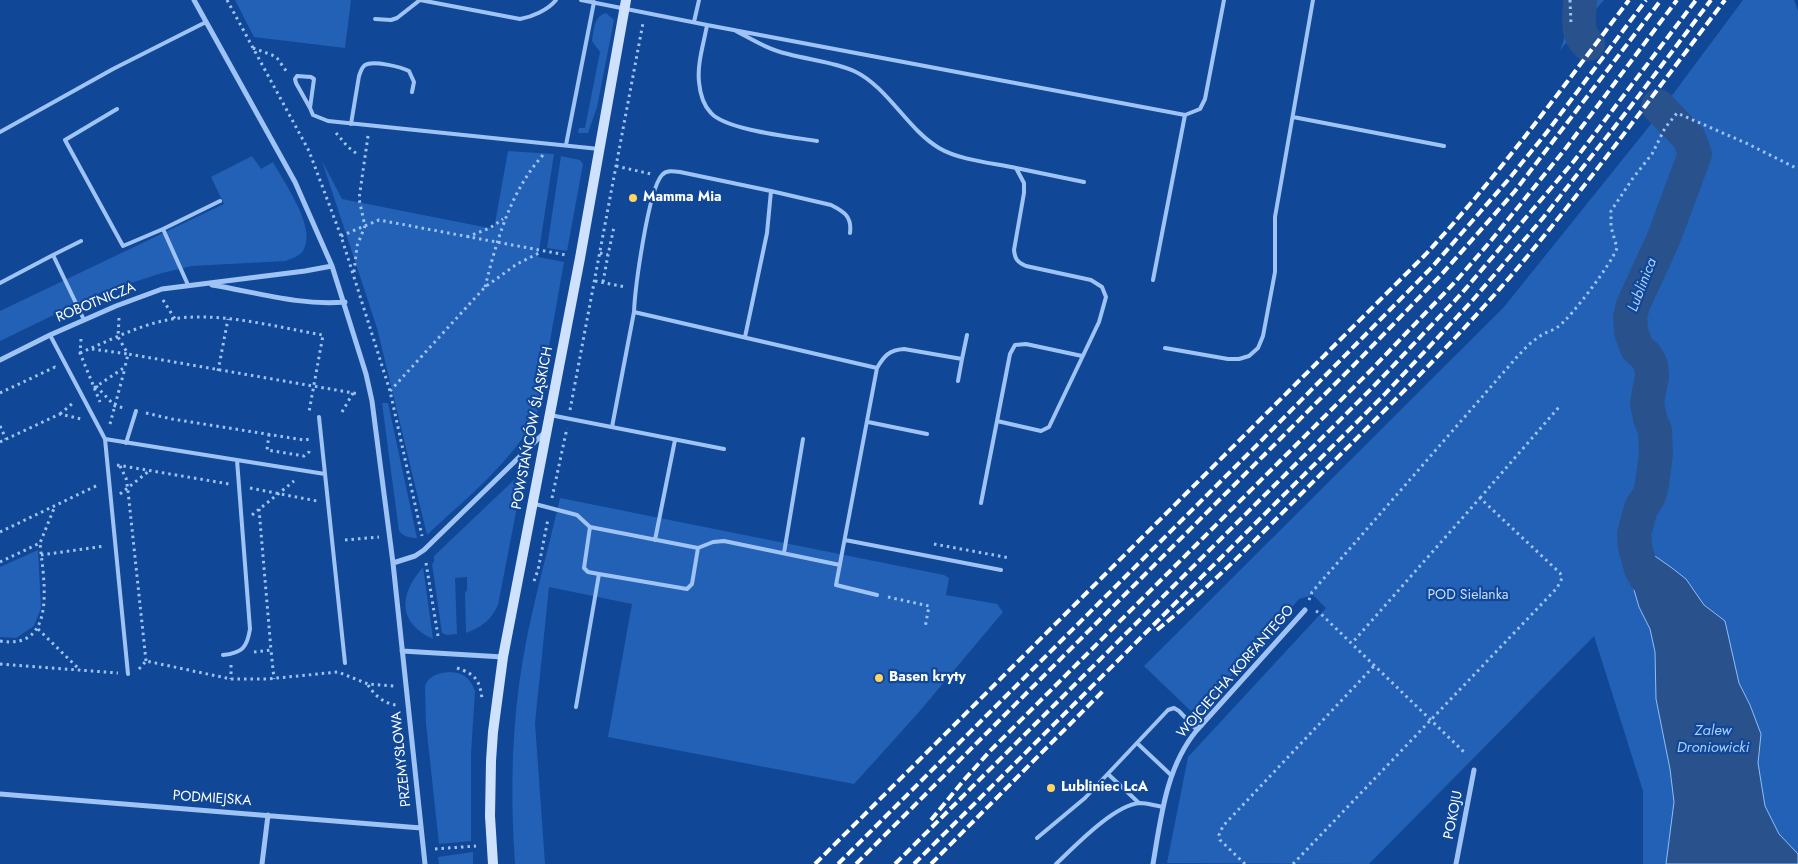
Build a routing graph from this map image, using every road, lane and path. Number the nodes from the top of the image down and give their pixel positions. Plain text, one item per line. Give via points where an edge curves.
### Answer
1 (194, 0) edge
2 (420, 0) edge
3 (556, 0) edge
4 (580, 0) edge
5 (699, 0) edge
6 (1224, 0) edge
7 (1313, 0) edge
8 (1570, 0) edge
9 (594, 1) edge
10 (625, 4) edge
11 (645, 12) junction
12 (375, 19) dead end
13 (206, 22) junction
14 (694, 22) junction
15 (1571, 24) dead end
16 (707, 25) junction
17 (736, 31) junction
18 (253, 48) dead end
19 (295, 79) junction
20 (412, 92) dead end
21 (310, 108) junction
22 (117, 109) dead end
23 (1185, 115) junction
24 (1293, 117) junction
25 (328, 120) junction
26 (351, 124) junction
27 (370, 126) junction
28 (0, 132) edge
29 (817, 141) dead end
30 (551, 144) junction
31 (566, 145) junction
32 (1444, 146) dead end
33 (599, 149) junction
34 (357, 154) dead end
35 (616, 166) junction
36 (1016, 168) junction
37 (1798, 169) edge
38 (661, 176) junction
39 (1084, 182) dead end
40 (771, 191) junction
41 (220, 201) dead end
42 (506, 217) junction
43 (365, 226) junction
44 (614, 227) dead end
45 (163, 228) junction
46 (850, 233) dead end
47 (341, 236) dead end
48 (466, 237) junction
49 (82, 241) dead end
50 (496, 243) junction
51 (542, 252) junction
52 (600, 253) junction
53 (52, 255) junction
54 (608, 255) junction
55 (566, 256) dead end
56 (332, 266) junction
57 (353, 274) dead end
58 (1153, 280) dead end
59 (594, 281) junction
60 (603, 282) junction
61 (0, 283) edge
62 (206, 284) junction
63 (188, 286) junction
64 (485, 287) junction
65 (636, 289) junction
66 (163, 299) dead end
67 (344, 302) junction
68 (634, 312) junction
69 (119, 314) dead end
70 (175, 319) junction
71 (228, 319) junction
72 (84, 320) junction
73 (50, 335) junction
74 (967, 335) dead end
75 (118, 337) junction
76 (745, 337) junction
77 (81, 339) dead end
78 (1165, 348) dead end
79 (90, 349) junction
80 (80, 353) junction
81 (128, 354) junction
82 (1082, 356) junction
83 (962, 359) junction
84 (0, 360) edge
85 (125, 368) junction
86 (877, 368) junction
87 (218, 371) junction
88 (58, 374) dead end
89 (958, 381) dead end
90 (313, 386) junction
91 (95, 387) junction
92 (390, 391) dead end
93 (0, 392) edge
94 (353, 393) junction
95 (358, 394) dead end
96 (69, 396) dead end
97 (73, 403) junction
98 (115, 406) junction
99 (1559, 408) dead end
100 (104, 410) dead end
101 (136, 411) junction
102 (342, 412) dead end
103 (60, 414) junction
104 (550, 415) junction
105 (107, 417) dead end
106 (319, 418) dead end
107 (569, 418) junction
108 (81, 419) junction
109 (309, 420) dead end
110 (868, 422) junction
111 (997, 422) junction
112 (0, 426) edge
113 (85, 427) dead end
114 (612, 427) junction
115 (310, 430) dead end
116 (547, 430) junction
117 (269, 434) junction
118 (927, 434) dead end
119 (6, 439) junction
120 (310, 439) junction
121 (803, 439) dead end
122 (104, 440) junction
123 (675, 440) junction
124 (0, 442) edge
125 (126, 443) junction
126 (724, 449) dead end
127 (237, 460) junction
128 (150, 471) junction
129 (325, 474) junction
130 (98, 477) dead end
131 (298, 477) dead end
132 (239, 486) junction
133 (128, 488) junction
134 (277, 494) junction
135 (1480, 498) junction
136 (112, 500) junction
137 (532, 504) junction
138 (981, 504) dead end
139 (55, 506) junction
140 (550, 508) junction
141 (259, 509) junction
142 (319, 509) dead end
143 (242, 524) junction
144 (590, 527) junction
145 (0, 532) edge
146 (389, 536) junction
147 (345, 540) dead end
148 (655, 540) junction
149 (845, 540) junction
150 (40, 543) junction
151 (109, 546) dead end
152 (698, 548) junction
153 (542, 551) dead end
154 (784, 553) junction
155 (41, 555) junction
156 (0, 562) edge
157 (426, 562) dead end
158 (392, 563) junction
159 (840, 565) junction
160 (1001, 570) dead end
161 (599, 574) junction
162 (877, 594) joint
163 (1305, 610) junction
164 (925, 628) dead end
165 (38, 629) junction
166 (438, 636) dead end
167 (0, 641) edge
168 (1351, 643) junction
169 (242, 650) junction
170 (272, 650) junction
171 (402, 651) junction
172 (222, 655) dead end
173 (503, 657) junction
174 (146, 661) junction
175 (336, 663) dead end
176 (344, 663) dead end
177 (0, 664) edge
178 (1374, 666) junction
179 (449, 667) dead end
180 (80, 670) junction
181 (338, 672) junction
182 (128, 674) junction
183 (274, 678) junction
184 (368, 684) junction
185 (394, 686) dead end
186 (482, 698) dead end
187 (396, 705) dead end
188 (576, 707) dead end
189 (1430, 719) junction
190 (1197, 730) junction
191 (1137, 743) junction
192 (1466, 754) dead end
193 (1474, 770) dead end
194 (1108, 774) junction
195 (1172, 775) junction
196 (0, 794) edge
197 (1139, 803) junction
198 (1163, 808) junction
199 (268, 815) junction
200 (421, 828) junction
201 (1037, 838) dead end
202 (476, 846) dead end
203 (435, 850) dead end
204 (262, 864) edge
205 (425, 864) edge
206 (493, 864) edge
207 (1056, 864) edge
208 (1153, 864) edge
209 (1245, 864) edge
210 (1293, 864) edge
211 (1456, 864) edge

1 - 13 street, PRZEMYSŁOWA
2 - 3 lane via 520,19 549,7
2 - 12 lane via 397,18
4 - 9 lane
5 - 14 lane
6 - 23 lane via 1205,99 1200,109
7 - 24 lane
8 - 15 path
9 - 10 lane
9 - 31 lane
10 - 11 lane
10 - 33 main road, POWSTAŃCÓW ŚLĄSKICH
11 - 14 lane
11 - 35 path
13 - 28 lane via 112,69
13 - 56 street, PRZEMYSŁOWA via 295,182
14 - 16 lane
16 - 17 lane
16 - 29 lane via 698,81 701,96 711,114 728,125
17 - 23 lane
17 - 36 lane via 777,51 854,71 866,78 938,147 952,154
18 - 19 path via 277,58
19 - 21 lane
19 - 21 lane via 297,76 311,76 314,79
20 - 26 lane via 414,82 409,71 367,64 359,76
21 - 25 lane via 313,115
22 - 45 lane via 65,140 123,246
23 - 58 lane
24 - 32 lane
24 - 78 lane via 1275,218 1275,272 1267,322 1258,348 1239,359
25 - 26 lane
25 - 34 path
26 - 27 lane
27 - 30 lane
27 - 43 path via 359,199
30 - 31 lane
30 - 42 path via 525,176
31 - 33 lane
33 - 104 main road, POWSTAŃCÓW ŚLĄSKICH
35 - 38 path
35 - 52 path
36 - 39 lane
36 - 82 lane via 1024,184 1024,193 1015,258 1026,266 1091,280 1099,283 1105,291 1102,312
37 - 163 path via 1679,113 1675,115 1612,211 1611,227 1617,248 1612,260 1564,322 1532,341 1510,366 1312,592
38 - 40 lane via 666,172 680,172
38 - 65 lane via 653,197
40 - 46 lane via 839,209 849,218
40 - 76 lane via 767,233
41 - 45 lane
42 - 48 path via 490,228
42 - 50 path
43 - 47 path
43 - 48 path via 379,220
43 - 57 path via 357,246
44 - 54 path
45 - 63 lane
48 - 50 path
49 - 53 lane
50 - 51 path
50 - 64 path
51 - 55 path
51 - 64 path via 517,264
52 - 54 path
52 - 59 path
53 - 61 lane
53 - 72 lane
54 - 60 path
56 - 62 street, ROBOTNICZA
56 - 67 street, PRZEMYSŁOWA
59 - 60 path
59 - 107 path
60 - 65 path
62 - 63 street, ROBOTNICZA
62 - 67 street, ROBOTNICZA via 294,300
63 - 72 street, ROBOTNICZA via 162,289
64 - 92 path
65 - 68 lane
66 - 70 path
67 - 146 street, PRZEMYSŁOWA via 372,401
68 - 76 lane
68 - 114 lane
69 - 75 path
70 - 71 path via 192,316
70 - 75 path via 148,324
71 - 87 path
71 - 90 path via 323,335
72 - 73 street, ROBOTNICZA
73 - 84 street, ROBOTNICZA
73 - 122 lane
74 - 83 lane
75 - 79 path
75 - 81 path
76 - 86 lane
77 - 80 path
79 - 80 path
79 - 81 path
80 - 91 path
81 - 85 path
81 - 87 path
82 - 111 lane via 1049,427 1041,431
82 - 111 lane via 1026,344 1015,345 1010,354
83 - 86 lane via 897,349 884,356
83 - 89 lane
85 - 91 path
85 - 98 path
86 - 110 lane
87 - 90 path
88 - 93 path via 55,367
90 - 94 path
90 - 109 path
91 - 98 path
91 - 100 path
94 - 95 path
94 - 102 path
96 - 97 path
97 - 103 path
97 - 108 path
98 - 101 path
98 - 105 path via 110,424
99 - 135 path
101 - 117 path
101 - 125 lane
103 - 108 path
103 - 119 path
104 - 107 lane
104 - 116 main road, POWSTAŃCÓW ŚLĄSKICH
106 - 129 lane
107 - 114 lane
107 - 140 path
108 - 113 path
110 - 118 lane
110 - 149 lane
111 - 138 lane
112 - 119 path
114 - 123 lane
115 - 120 path
116 - 137 main road, POWSTAŃCÓW ŚLĄSKICH
116 - 158 street via 424,550
117 - 120 path
117 - 120 path via 267,450 304,456 310,452
119 - 124 path
121 - 154 lane
122 - 125 lane
122 - 136 lane
123 - 126 lane
123 - 148 lane
125 - 127 lane
127 - 129 lane
127 - 132 lane
128 - 132 path
128 - 133 path
128 - 133 path via 118,465
129 - 176 lane
130 - 139 path via 99,485
131 - 134 path
132 - 134 path
132 - 143 lane
133 - 136 path
133 - 174 path
134 - 141 path
134 - 142 path via 318,501
135 - 168 path
135 - 189 path via 1562,578 1557,588
136 - 182 lane
137 - 140 lane
137 - 173 main road, POWSTAŃCÓW ŚLĄSKICH
139 - 145 path
139 - 150 path
140 - 144 lane via 577,515
140 - 153 path
141 - 143 path
141 - 170 path
143 - 169 lane via 250,629
144 - 148 lane
144 - 161 lane via 584,568
146 - 147 path
146 - 158 street, PRZEMYSŁOWA
148 - 152 lane
149 - 159 lane
149 - 160 lane
150 - 155 path
150 - 156 path
151 - 155 path
152 - 154 lane via 719,540
152 - 161 lane via 692,584 687,589
154 - 159 lane
155 - 165 path via 45,602
157 - 166 path
158 - 171 street, PRZEMYSŁOWA
159 - 162 lane via 836,585
161 - 188 lane
162 - 164 path via 929,606
163 - 168 path via 1321,614
163 - 190 street, WOJCIECHA KORFANTEGO
165 - 167 path via 18,641
165 - 180 path
168 - 178 path
169 - 170 path
169 - 172 lane
170 - 183 path
171 - 173 street
171 - 200 street, PRZEMYSŁOWA
173 - 206 main road, POWSTAŃCÓW ŚLĄSKICH via 490,761
174 - 182 path via 134,674
174 - 183 path via 231,679
175 - 181 path
177 - 180 path
178 - 189 path
178 - 209 path via 1223,826 1220,840
179 - 186 path via 468,672 479,682
180 - 182 path
181 - 183 path
181 - 184 path
184 - 185 path
184 - 187 path via 383,700
189 - 192 path
189 - 210 path
190 - 191 lane via 1174,708 1168,710
190 - 195 street, WOJCIECHA KORFANTEGO via 1182,751
191 - 194 lane
191 - 195 lane
193 - 211 street, POKOJU
194 - 197 lane
194 - 201 lane
195 - 198 street, WOJCIECHA KORFANTEGO
196 - 199 street, PODMIEJSKA
197 - 198 lane
197 - 207 lane via 1106,818
198 - 208 street, WOJCIECHA KORFANTEGO
199 - 200 street, PODMIEJSKA
199 - 204 street
200 - 205 street, PRZEMYSŁOWA
202 - 203 path

